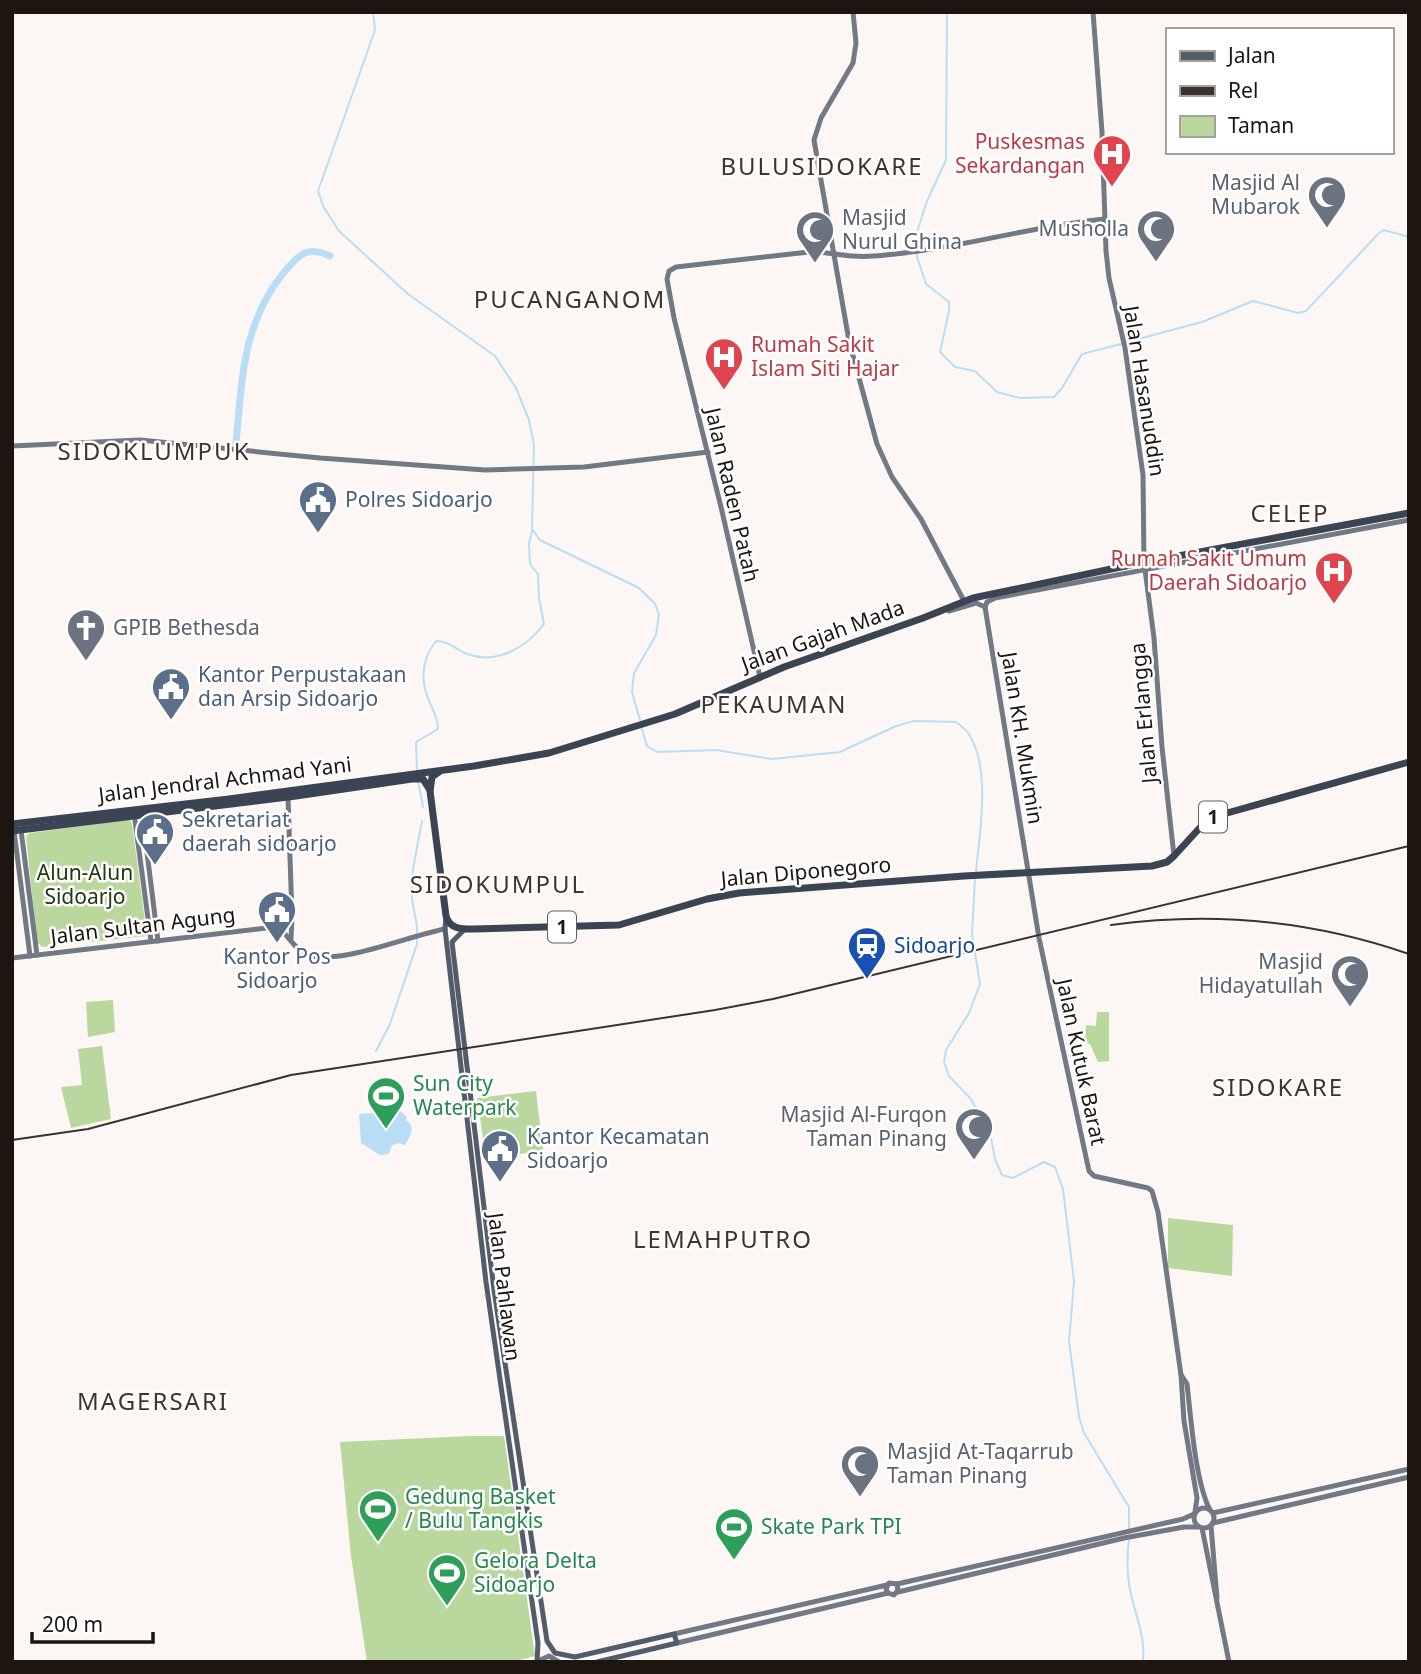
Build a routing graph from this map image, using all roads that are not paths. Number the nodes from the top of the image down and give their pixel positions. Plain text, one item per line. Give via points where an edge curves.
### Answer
1 (853, 12) edge
2 (1093, 12) edge
3 (1104, 219) junction
4 (834, 252) junction
5 (12, 446) edge
6 (708, 452) junction
7 (1409, 513) edge
8 (1409, 520) edge
9 (1145, 565) junction
10 (964, 601) junction
11 (985, 607) junction
12 (934, 614) junction
13 (760, 677) junction
14 (1409, 762) edge
15 (443, 770) junction
16 (416, 775) junction
17 (428, 787) junction
18 (288, 797) junction
19 (138, 812) junction
20 (16, 828) edge
21 (1174, 856) junction
22 (1028, 873) junction
23 (446, 916) junction
24 (292, 917) junction
25 (278, 928) junction
26 (445, 929) junction
27 (465, 929) junction
28 (158, 941) junction
29 (291, 941) junction
30 (151, 942) junction
31 (453, 946) junction
32 (37, 955) junction
33 (30, 956) junction
34 (12, 958) edge
35 (489, 1282) junction
36 (491, 1291) junction
37 (1181, 1375) junction
38 (1409, 1469) edge
39 (1387, 1474) junction
40 (1409, 1477) edge
41 (1389, 1482) junction
42 (1211, 1511) junction
43 (1195, 1513) junction
44 (1212, 1524) junction
45 (1200, 1527) junction
46 (1139, 1532) junction
47 (1080, 1546) junction
48 (897, 1584) junction
49 (887, 1585) junction
50 (898, 1592) junction
51 (888, 1593) junction
52 (1217, 1601) junction
53 (814, 1602) junction
54 (816, 1612) junction
55 (674, 1634) junction
56 (677, 1643) junction
57 (559, 1659) edge
58 (537, 1661) edge
59 (597, 1662) edge
60 (1229, 1662) edge

1 - 4 main road via 853,64 821,118 814,140
2 - 3 main road, Jalan Hasanuddin
3 - 4 main road via 915,252 882,256
3 - 9 main road, Jalan Hasanuddin via 1109,278 1125,348 1143,475
4 - 6 main road, Jalan Raden Patah via 669,271 667,279
4 - 10 main road via 849,341 877,444
5 - 6 main road via 140,440 485,470 538,470
6 - 13 main road, Jalan Raden Patah
7 - 9 highway, Jalan Gajah Mada
8 - 9 main road, Jalan Gajah Mada
9 - 10 highway, Jalan Gajah Mada
9 - 11 main road, Jalan Gajah Mada via 995,598
9 - 21 main road, Jalan Erlangga
10 - 12 highway, Jalan Gajah Mada
11 - 12 main road, Jalan Gajah Mada via 976,603
11 - 22 main road, Jalan KH. Mukmin
12 - 13 highway, Jalan Gajah Mada
13 - 15 highway, Jalan Gajah Mada via 648,723 549,752
14 - 21 highway, 1 via 1213,817
15 - 16 highway, Jalan Jendral Achmad Yani
15 - 17 highway
16 - 17 highway, Jalan Jendral Achmad Yani
16 - 18 highway, Jalan Jendral Achmad Yani
16 - 19 highway, Jalan Jendral Achmad Yani
17 - 23 highway
18 - 19 highway, Jalan Jendral Achmad Yani
18 - 24 main road
19 - 20 highway, Jalan Jendral Achmad Yani
19 - 28 main road
19 - 30 main road
20 - 32 main road
20 - 33 main road
21 - 22 highway, 1 via 1152,866
22 - 27 highway, Jalan Diponegoro / 1 via 739,893 619,925
22 - 37 main road, Jalan Kutuk Barat via 1089,1171 1152,1191
23 - 26 main road, Jalan Pahlawan
23 - 27 highway via 450,925
24 - 25 main road
24 - 29 main road
25 - 28 main road, Jalan Sultan Agung
25 - 29 main road
26 - 29 main road via 326,956 304,953
26 - 31 main road, Jalan Pahlawan
26 - 35 main road, Jalan Pahlawan
27 - 31 main road
28 - 30 main road, Jalan Sultan Agung
30 - 32 main road, Jalan Sultan Agung
31 - 35 main road, Jalan Pahlawan
32 - 33 main road, Jalan Sultan Agung
33 - 34 main road, Jalan Sultan Agung
35 - 36 main road, Jalan Pahlawan
36 - 57 main road, Jalan Pahlawan via 547,1641
36 - 58 main road, Jalan Pahlawan
37 - 42 main road, Jalan Kutuk Barat via 1187,1384
37 - 43 main road, Jalan Kutuk Barat via 1197,1498
38 - 39 main road
39 - 41 main road
39 - 42 main road
40 - 41 main road
41 - 44 main road
42 - 43 main road via 1201,1508
42 - 44 main road
43 - 45 main road via 1194,1521
43 - 46 main road
44 - 45 main road
44 - 52 main road
45 - 46 main road
45 - 52 main road
46 - 47 main road
47 - 48 main road
47 - 50 main road
48 - 49 main road
48 - 50 main road
49 - 51 main road
49 - 53 main road
50 - 51 main road
51 - 54 main road
52 - 60 main road
53 - 54 main road
53 - 55 main road
54 - 56 main road
55 - 56 main road
55 - 57 main road
56 - 59 main road
57 - 58 main road, Jalan Pahlawan via 549,1656

